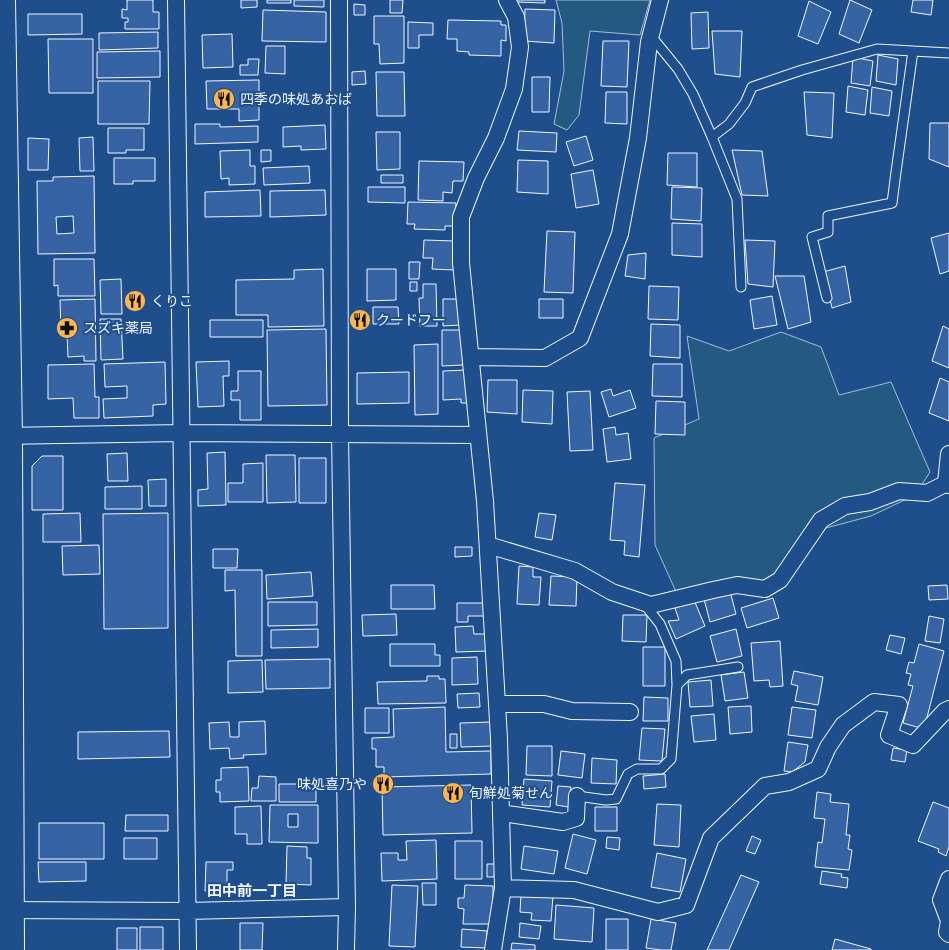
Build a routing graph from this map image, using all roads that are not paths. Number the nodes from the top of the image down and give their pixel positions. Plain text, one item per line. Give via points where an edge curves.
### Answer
1 (3, 0) edge
2 (176, 0) edge
3 (339, 0) edge
4 (508, 0) edge
5 (660, 0) edge
6 (651, 36) junction
7 (913, 51) junction
8 (949, 53) edge
9 (712, 137) junction
10 (741, 287) dead end
11 (827, 298) dead end
12 (471, 357) junction
13 (182, 433) junction
14 (340, 434) junction
15 (478, 435) junction
16 (5, 436) edge
17 (949, 454) edge
18 (948, 484) edge
19 (488, 545) junction
20 (644, 603) junction
21 (738, 667) dead end
22 (678, 685) junction
23 (497, 704) junction
24 (949, 709) edge
25 (630, 712) dead end
26 (577, 796) joint
27 (501, 813) junction
28 (949, 879) edge
29 (503, 888) junction
30 (347, 907) junction
31 (6, 910) edge
32 (188, 911) junction
33 (949, 934) edge
34 (12, 950) edge
35 (188, 950) edge
36 (346, 950) edge
37 (493, 950) edge

1 - 16 street
2 - 13 street
3 - 14 street
4 - 12 street via 516,17 520,47 514,89 461,217 460,263
5 - 6 street
6 - 9 lane via 678,69
6 - 12 street via 638,138 620,234 580,338 545,358
7 - 8 lane
7 - 9 lane via 877,49 752,86 729,124
7 - 11 lane via 892,203 828,216 828,232 812,236
9 - 10 lane via 737,199
12 - 15 street
13 - 14 street
13 - 16 street
13 - 32 street
14 - 15 street
14 - 30 street
15 - 19 street
16 - 31 street
17 - 18 street
18 - 20 street via 928,493 899,491 870,502 845,506 821,520 780,580 765,589 737,585 650,605
19 - 20 street via 575,571 612,592
19 - 23 street
20 - 22 lane via 660,624 676,660
21 - 22 lane via 688,675
22 - 26 lane via 671,759 661,769 638,769 628,774 616,799
23 - 25 street via 544,704 572,711
23 - 27 street
24 - 29 street via 913,745 889,735 898,705 874,702 843,725 818,768 789,782 765,786 711,838 686,905 658,912 574,890
26 - 27 street via 576,818 563,822
27 - 29 street
28 - 33 street via 941,900
29 - 37 street
30 - 32 street
30 - 36 street
31 - 32 street
31 - 34 street
32 - 35 street

